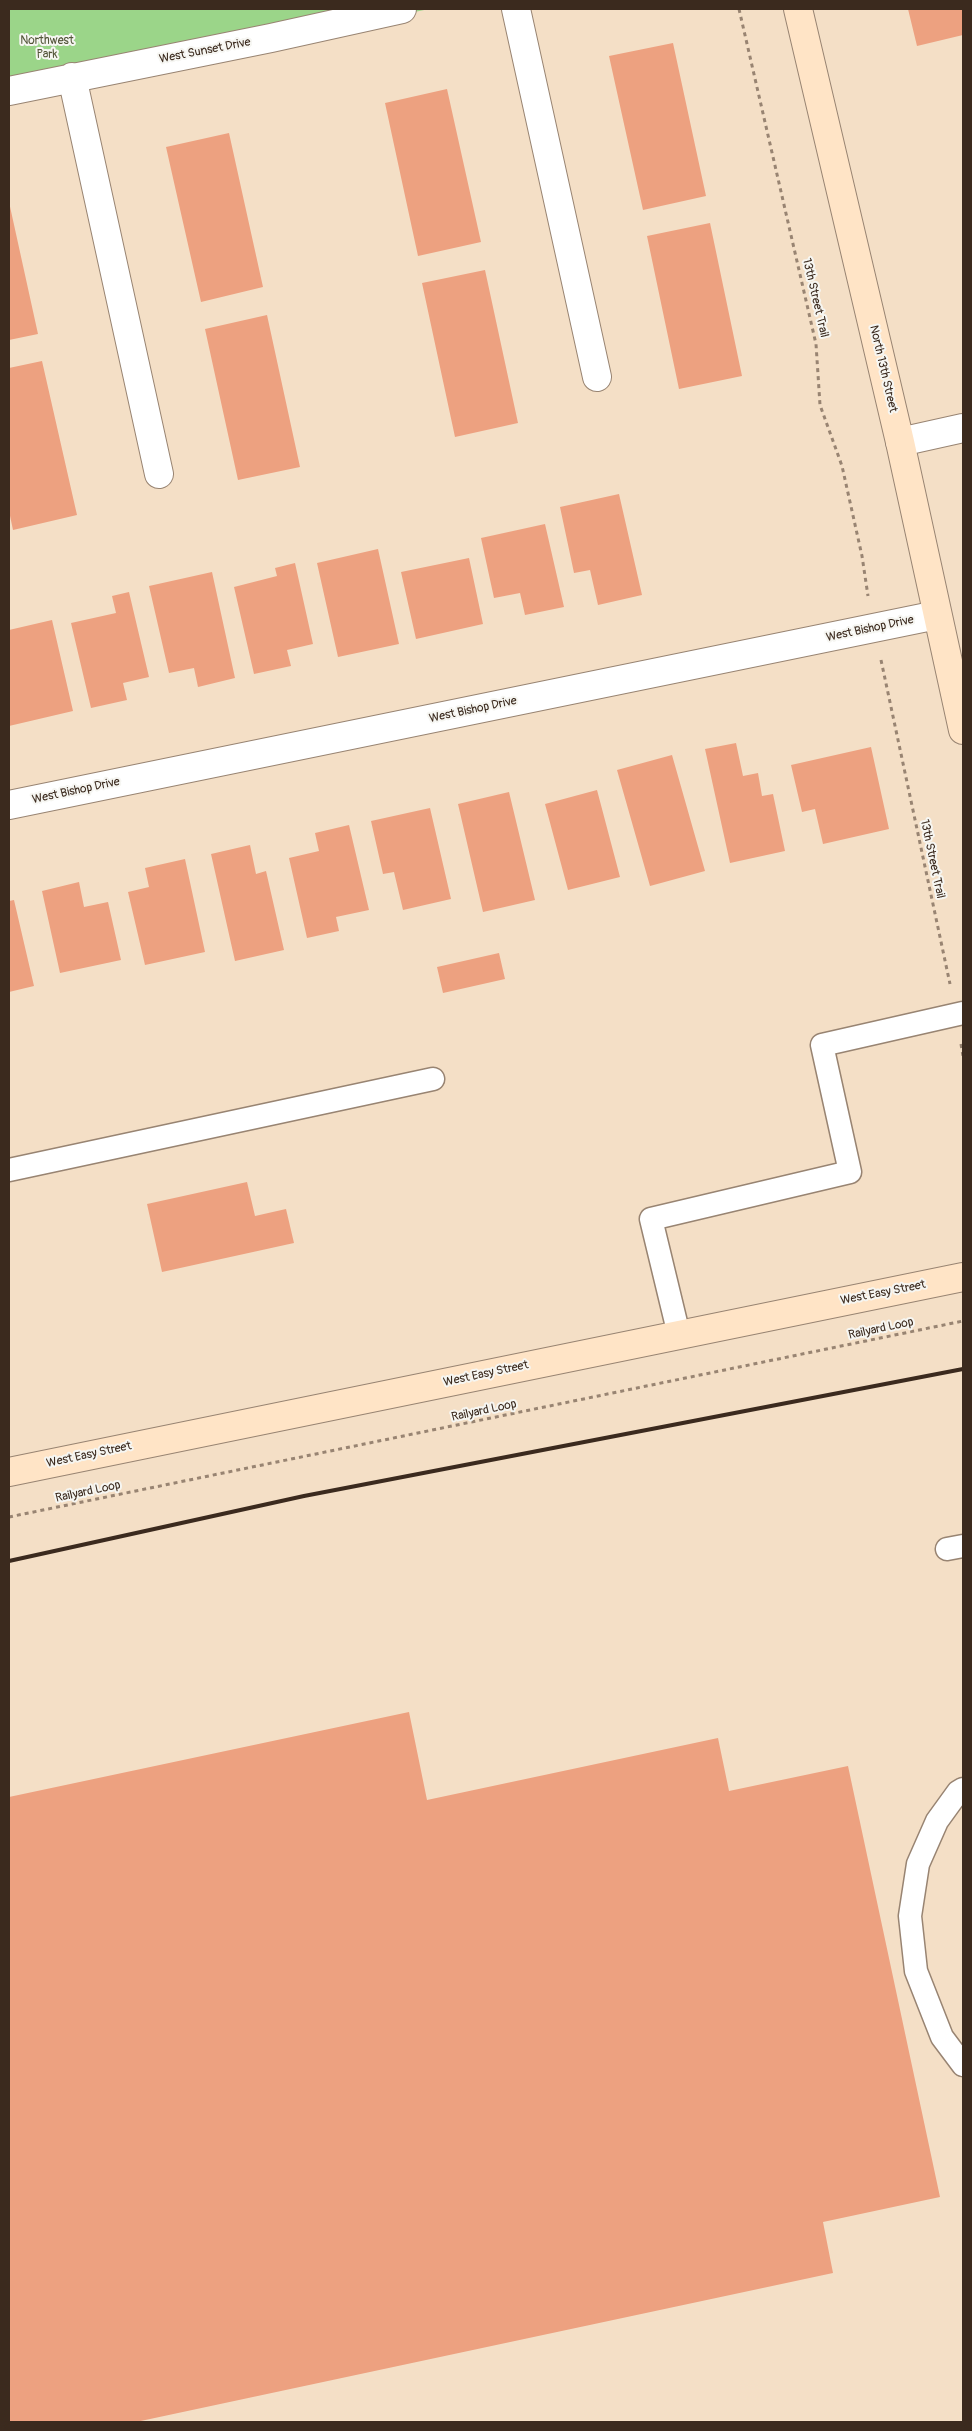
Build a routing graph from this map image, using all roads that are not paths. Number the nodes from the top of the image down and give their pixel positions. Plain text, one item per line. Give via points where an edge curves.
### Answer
1 (402, 9) edge
2 (516, 9) edge
3 (798, 9) edge
4 (72, 77) junction
5 (9, 91) edge
6 (597, 377) dead end
7 (963, 428) edge
8 (900, 442) junction
9 (159, 474) dead end
10 (937, 615) junction
11 (963, 730) edge
12 (9, 805) edge
13 (960, 1014) edge
14 (433, 1079) dead end
15 (9, 1170) edge
16 (963, 1277) edge
17 (679, 1335) junction
18 (9, 1469) edge
19 (963, 1789) edge
20 (963, 2065) edge

1 - 4 street, West Sunset Drive
2 - 6 street
3 - 8 street, North 13th Street
4 - 5 street, West Sunset Drive
4 - 9 street
7 - 8 street
8 - 10 street, North 13th Street
10 - 11 street, North 13th Street
10 - 12 street, West Bishop Drive
13 - 17 lane via 822,1045 850,1172 651,1219
14 - 15 lane
16 - 17 street, West Easy Street
17 - 18 street, West Easy Street
19 - 20 lane via 937,1821 918,1864 910,1916 916,1971 942,2037

